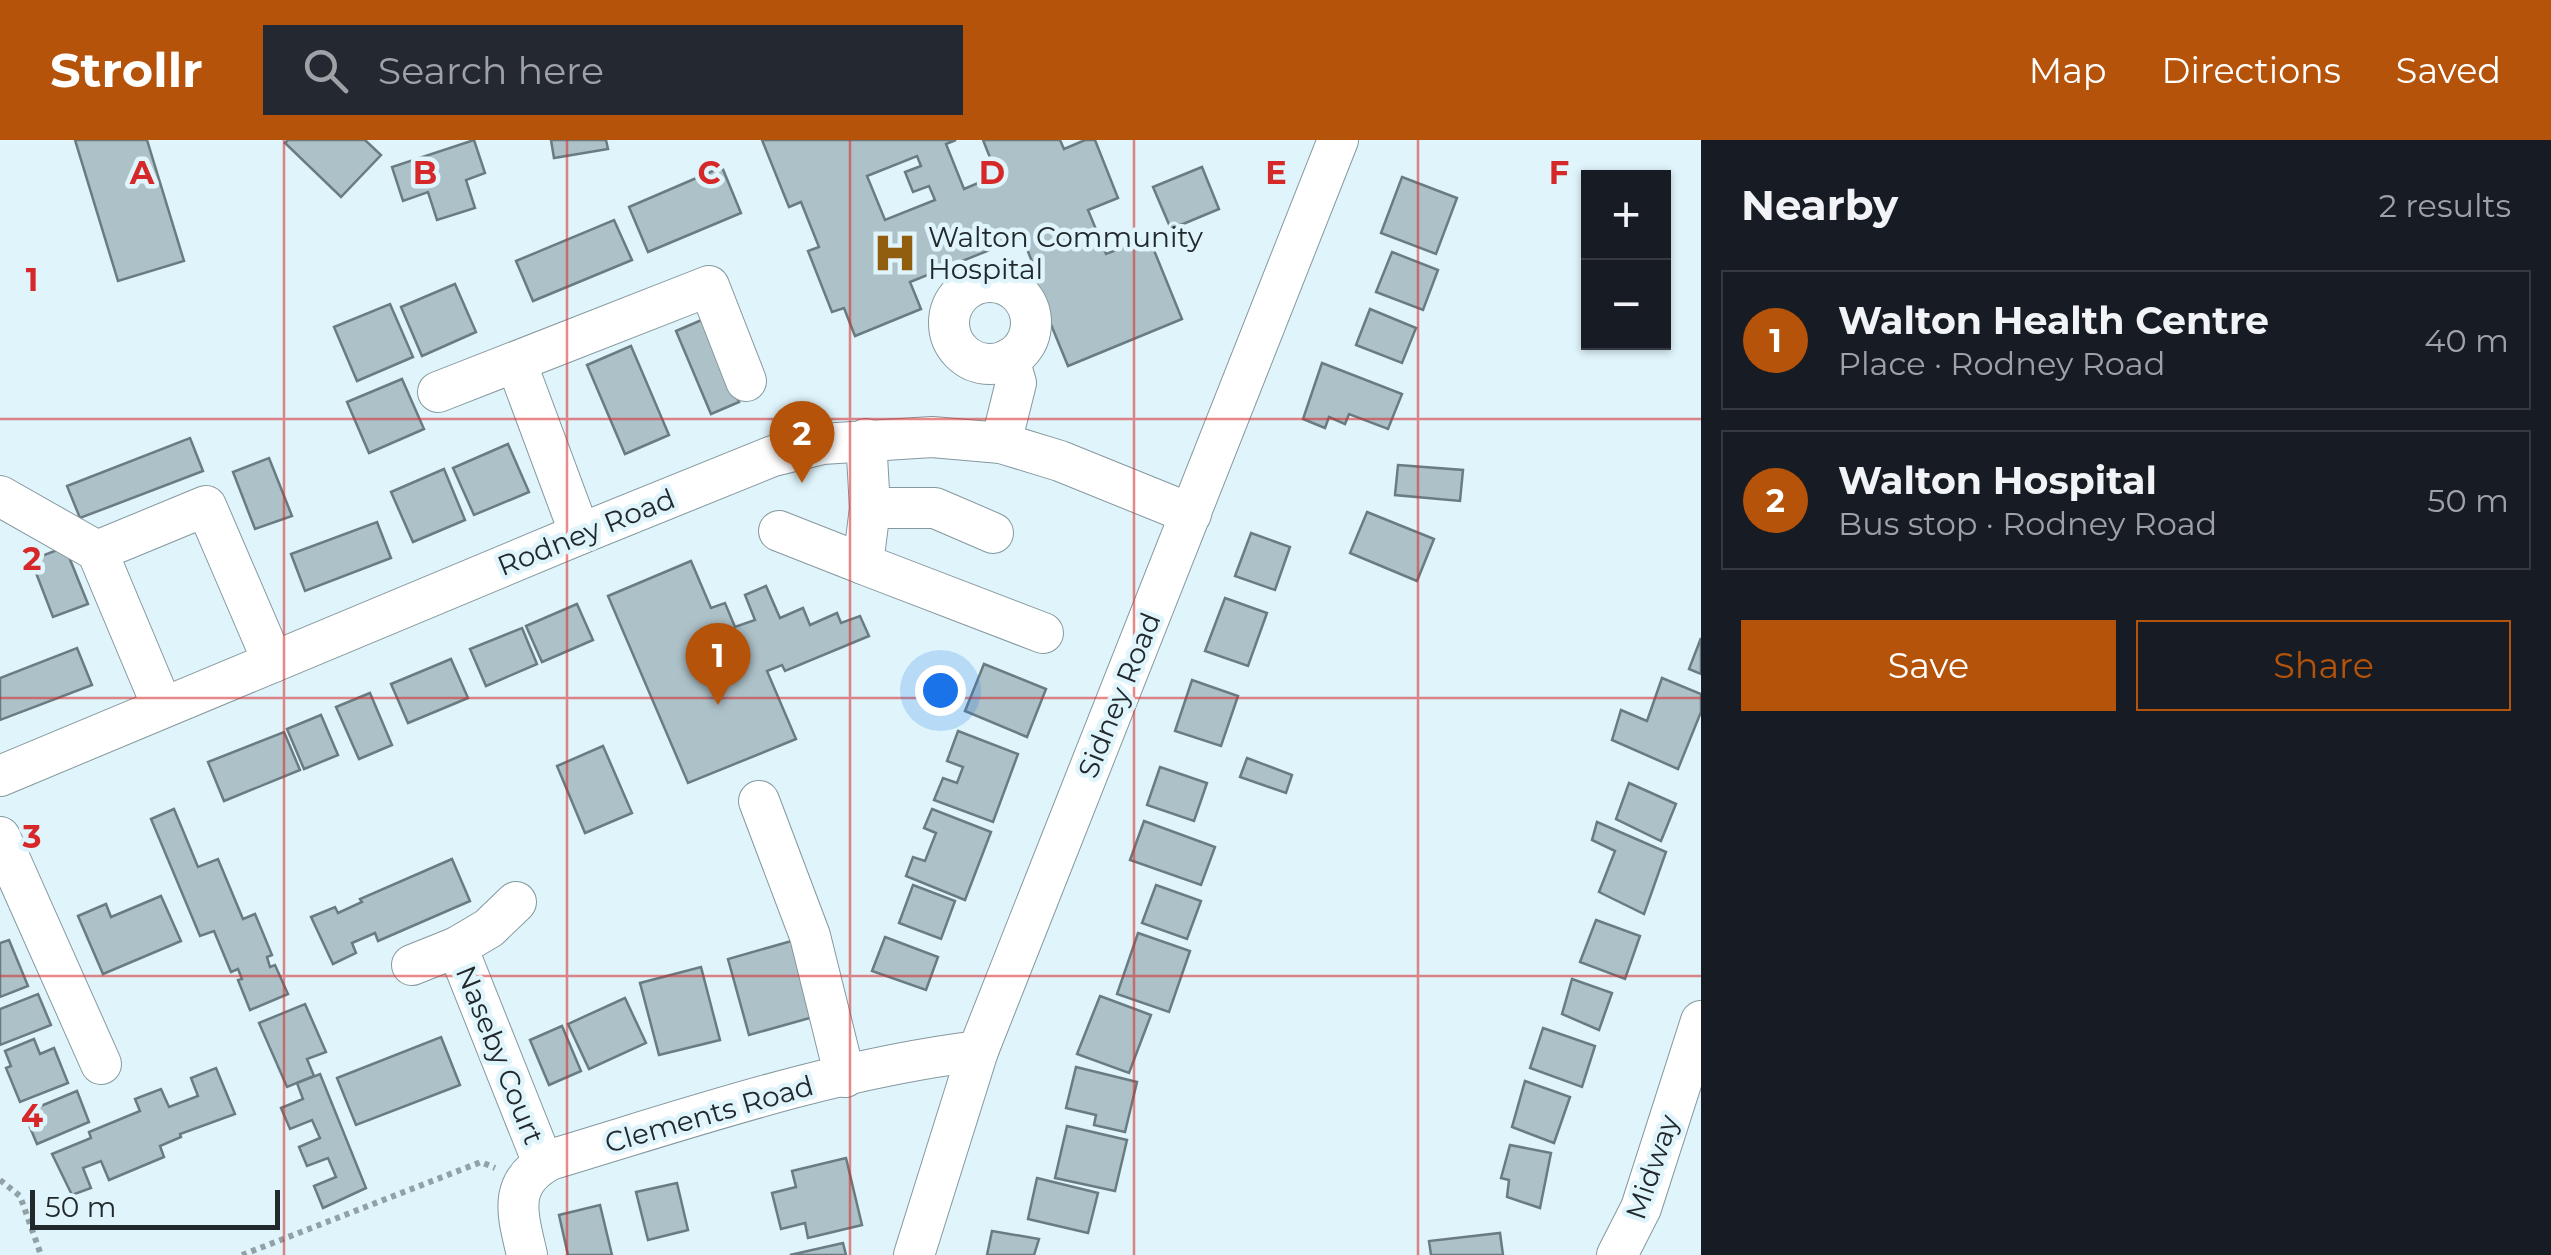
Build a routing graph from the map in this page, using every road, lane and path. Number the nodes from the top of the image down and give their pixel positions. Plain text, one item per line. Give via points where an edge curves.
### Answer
1 (1338, 140) edge
2 (1008, 359) dead end
3 (516, 362) junction
4 (746, 381) dead end
5 (438, 392) dead end
6 (866, 439) junction
7 (1001, 443) junction
8 (0, 496) edge
9 (870, 508) junction
10 (1191, 514) junction
11 (778, 531) dead end
12 (993, 533) dead end
13 (580, 534) junction
14 (98, 551) junction
15 (863, 564) junction
16 (1043, 634) dead end
17 (273, 662) junction
18 (162, 706) junction
19 (0, 776) edge
20 (758, 801) dead end
21 (0, 836) edge
22 (516, 902) dead end
23 (457, 947) junction
24 (412, 965) dead end
25 (1701, 1020) edge
26 (978, 1051) junction
27 (101, 1064) dead end
28 (845, 1077) junction
29 (533, 1173) junction
30 (0, 1180) edge
31 (41, 1255) edge
32 (242, 1255) edge
33 (527, 1255) edge
34 (914, 1255) edge
35 (1617, 1255) edge

1 - 10 street, Sidney Road
2 - 7 street via 1016,383
3 - 4 street via 724,280
3 - 5 street
3 - 13 street
6 - 7 street, Rodney Road
6 - 9 street
6 - 13 street, Rodney Road via 773,456
7 - 10 street, Rodney Road
8 - 14 street
9 - 12 street via 935,508
9 - 15 street
10 - 26 street, Sidney Road
11 - 15 street
13 - 17 street, Rodney Road
14 - 17 street via 206,506
14 - 18 street
15 - 16 street
17 - 18 street, Rodney Road
18 - 19 street, Rodney Road
20 - 28 street via 810,936
21 - 27 street
22 - 23 street, Naseby Court
23 - 24 street, Naseby Court
23 - 29 street, Naseby Court
25 - 35 street, Midway via 1641,1208
26 - 28 street, Clements Road
26 - 34 street, Sidney Road
28 - 29 street, Clements Road via 786,1089
29 - 32 path via 481,1162
29 - 33 street via 517,1200
30 - 31 path via 20,1196

